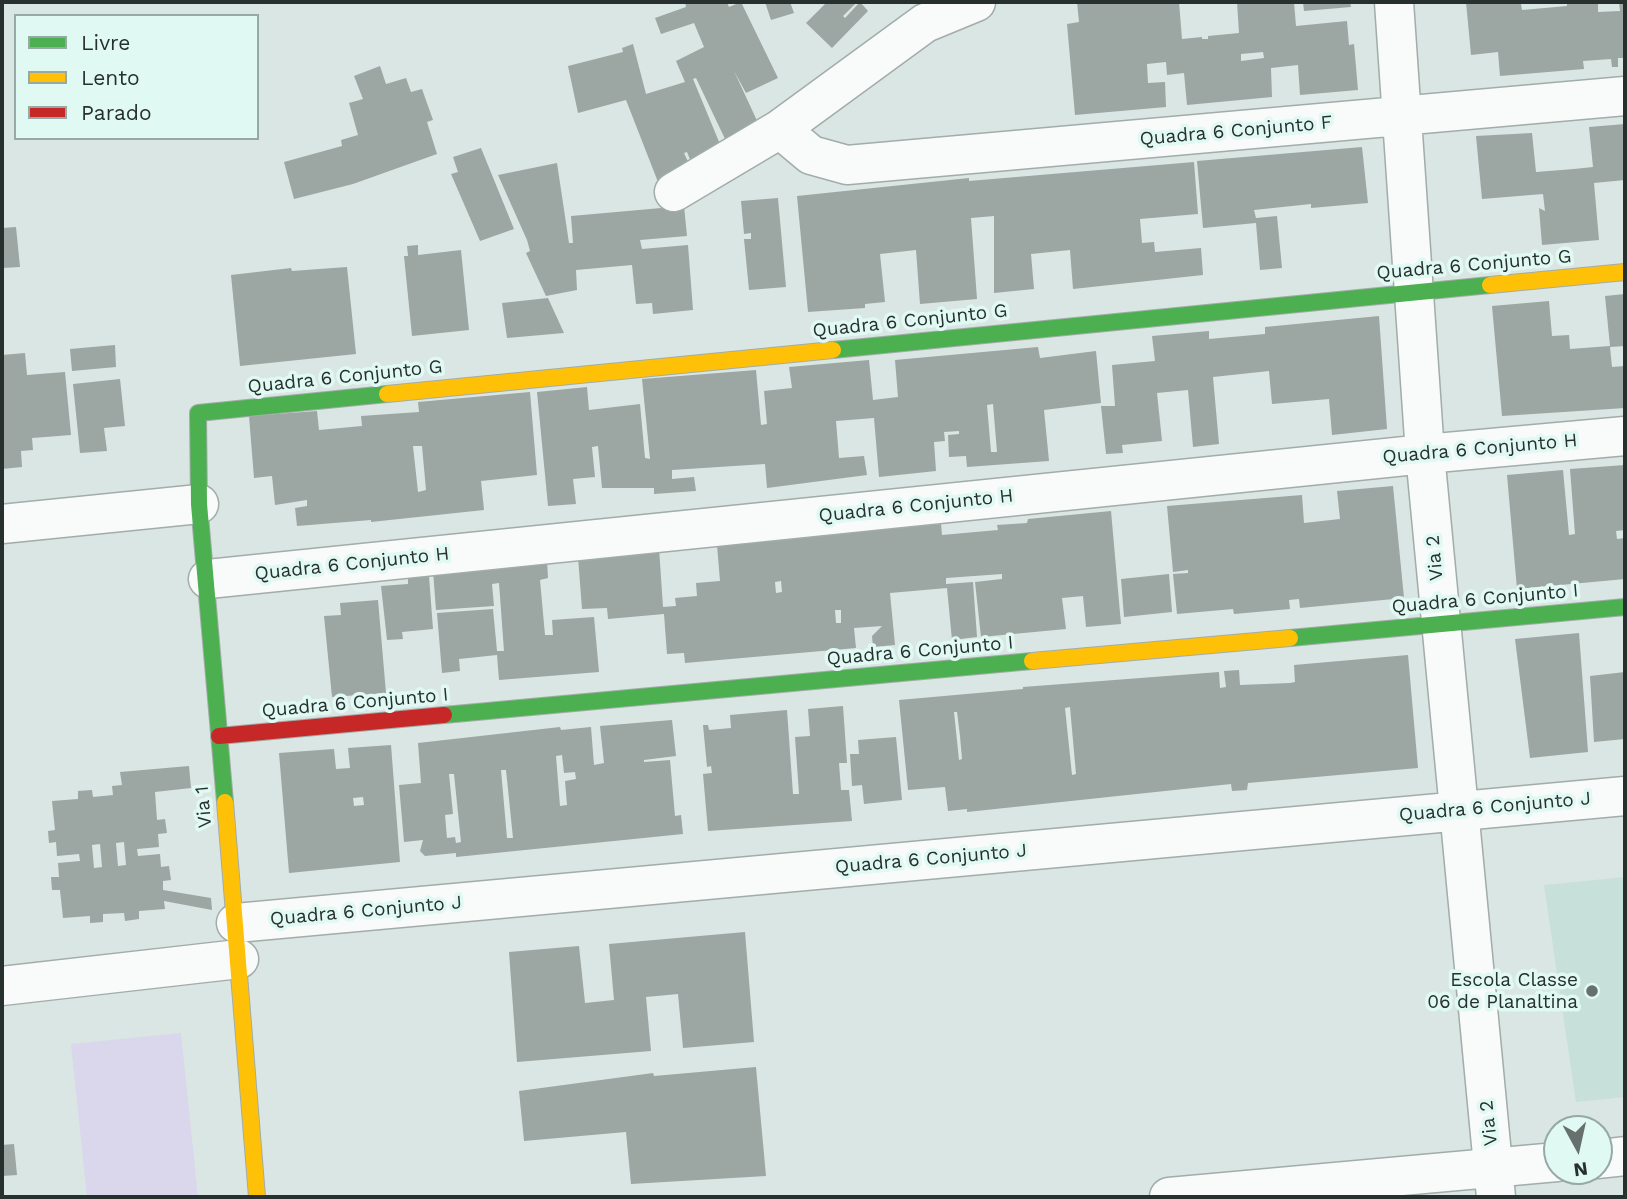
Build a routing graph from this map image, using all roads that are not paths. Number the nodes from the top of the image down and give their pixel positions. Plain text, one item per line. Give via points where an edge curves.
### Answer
1 (976, 2) edge
2 (1394, 2) edge
3 (1625, 96) edge
4 (1402, 116) junction
5 (780, 129) junction
6 (674, 192) dead end
7 (1625, 272) edge
8 (1414, 292) junction
9 (198, 413) joint
10 (1625, 436) edge
11 (1425, 454) junction
12 (199, 505) junction
13 (2, 523) edge
14 (208, 579) junction
15 (1625, 607) edge
16 (1440, 624) junction
17 (219, 736) junction
18 (1625, 796) edge
19 (1459, 811) junction
20 (238, 941) junction
21 (2, 986) edge
22 (1543, 1167) edge
23 (1495, 1182) edge
24 (257, 1197) edge
25 (1169, 1197) edge

1 - 5 street via 925,23
2 - 4 street, Via 2
3 - 4 street, Quadra 6 Conjunto F
4 - 5 street, Quadra 6 Conjunto F via 847,166 811,155
4 - 8 street, Via 2
5 - 6 street
7 - 8 street, Quadra 6 Conjunto G
8 - 9 street, Quadra 6 Conjunto G
8 - 11 street, Via 2
9 - 12 street, Via 1
10 - 11 street, Quadra 6 Conjunto H
11 - 14 street, Quadra 6 Conjunto H
11 - 16 street, Via 2
12 - 13 street
12 - 14 street, Via 1
14 - 17 street, Via 1
15 - 16 street, Quadra 6 Conjunto I
16 - 17 street, Quadra 6 Conjunto I
16 - 19 street, Via 2
17 - 20 street, Via 1
18 - 19 street, Quadra 6 Conjunto J
19 - 20 street, Quadra 6 Conjunto J
19 - 23 street, Via 2
20 - 21 street, Quadra 6 Conjunto J
20 - 24 street, Via 1
22 - 23 street
23 - 25 street

